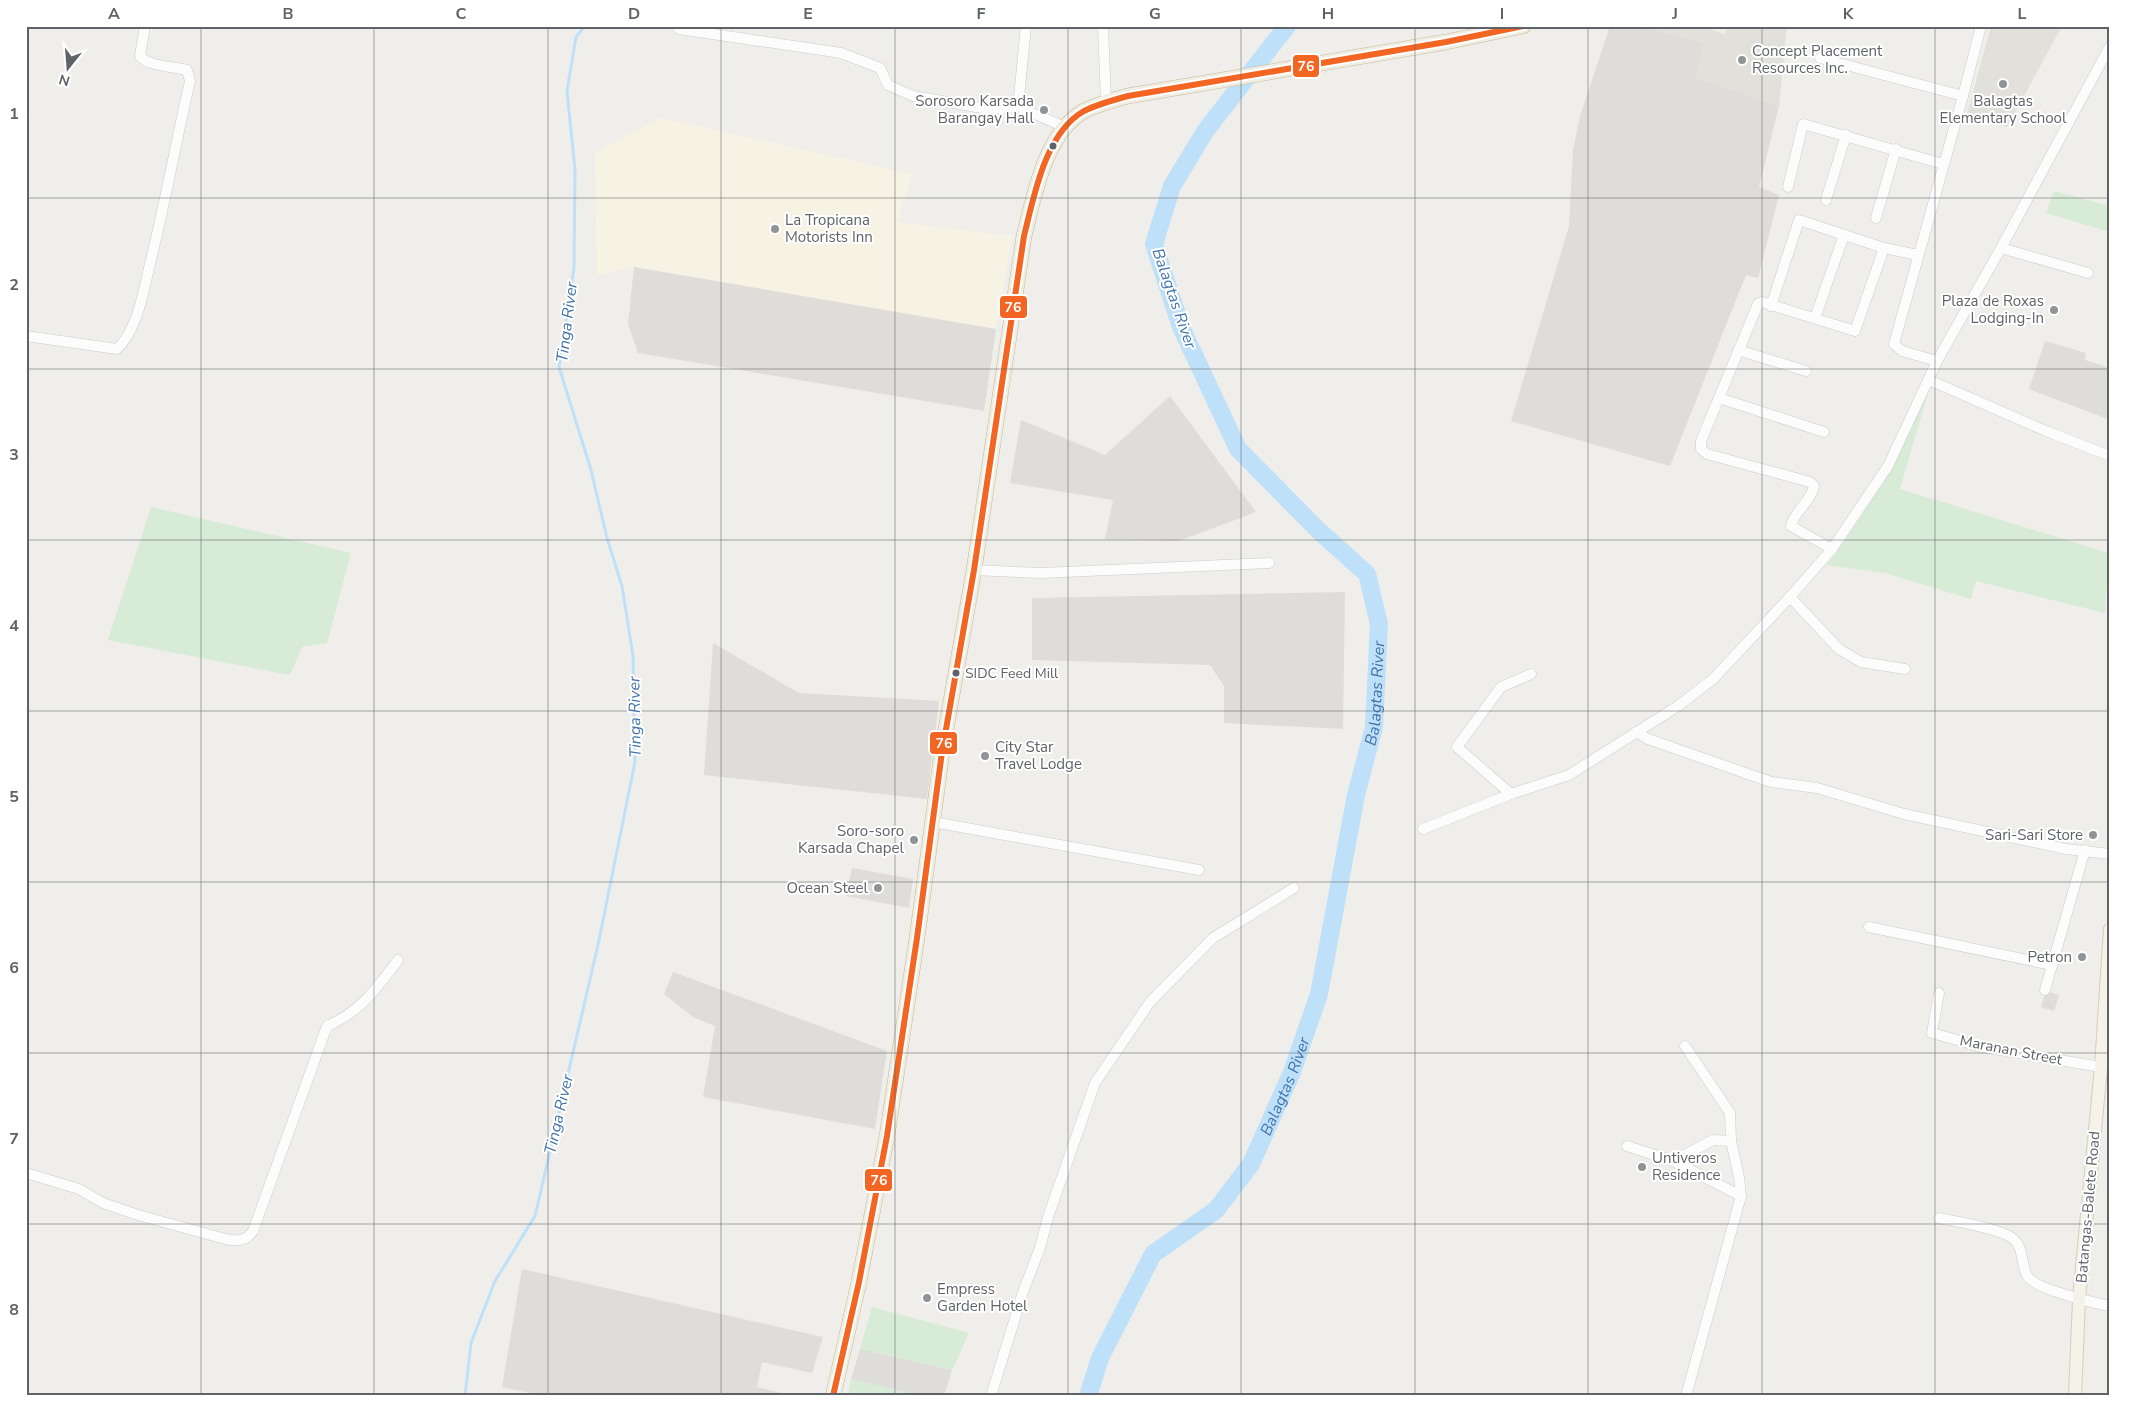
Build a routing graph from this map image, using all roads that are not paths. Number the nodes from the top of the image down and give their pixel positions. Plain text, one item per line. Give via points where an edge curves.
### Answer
1 (145, 26) edge
2 (1026, 26) edge
3 (1103, 26) edge
4 (1523, 26) edge
5 (1980, 26) edge
6 (680, 28) dead end
7 (2110, 46) edge
8 (1820, 58) dead end
9 (1963, 96) junction
10 (1106, 102) junction
11 (1018, 107) junction
12 (1065, 127) junction
13 (1846, 136) junction
14 (1896, 149) junction
15 (1943, 164) junction
16 (1788, 187) dead end
17 (1826, 200) dead end
18 (1876, 218) dead end
19 (1844, 235) junction
20 (1884, 248) junction
21 (2001, 248) junction
22 (1918, 255) junction
23 (2088, 273) dead end
24 (1771, 306) junction
25 (1815, 318) junction
26 (26, 336) edge
27 (1738, 350) junction
28 (1937, 362) junction
29 (1806, 371) dead end
30 (1929, 380) junction
31 (1719, 398) junction
32 (1824, 432) dead end
33 (2110, 456) edge
34 (1832, 549) junction
35 (1270, 563) dead end
36 (974, 570) junction
37 (1790, 597) junction
38 (1906, 669) dead end
39 (1531, 674) dead end
40 (1636, 732) junction
41 (1512, 794) junction
42 (933, 822) junction
43 (1422, 829) dead end
44 (2085, 850) junction
45 (2110, 854) edge
46 (1199, 870) dead end
47 (1294, 888) dead end
48 (1869, 927) dead end
49 (2110, 929) edge
50 (398, 960) dead end
51 (2052, 965) junction
52 (2045, 990) dead end
53 (1939, 993) dead end
54 (1685, 1046) dead end
55 (2101, 1067) junction
56 (1732, 1141) junction
57 (1627, 1146) dead end
58 (1673, 1161) junction
59 (26, 1174) edge
60 (1741, 1196) junction
61 (1939, 1218) dead end
62 (2079, 1299) junction
63 (2110, 1306) edge
64 (834, 1396) edge
65 (991, 1396) edge
66 (1686, 1396) edge
67 (2075, 1396) edge

1 - 26 street via 140,56 150,62 187,70 190,80 162,215 138,309 125,342 117,349
2 - 11 street
3 - 10 street
4 - 10 highway
5 - 9 street
6 - 11 street via 841,54 880,68 888,85 913,96 988,109
7 - 21 street
8 - 9 street
9 - 15 street
10 - 12 highway via 1083,112
11 - 12 street
12 - 36 highway via 1054,141 1046,161 1024,236
13 - 14 street
13 - 16 street via 1803,124
13 - 17 street
14 - 15 street
14 - 18 street
15 - 22 street
19 - 20 street
19 - 24 street via 1800,220
19 - 25 street
20 - 22 street
20 - 25 street via 1855,332
21 - 23 street
21 - 28 street
22 - 28 street via 1894,344 1902,351
24 - 25 street
24 - 27 street via 1762,302 1758,304
27 - 29 street
27 - 31 street
28 - 30 street
30 - 33 street
30 - 34 street via 1888,466
31 - 32 street
31 - 34 street via 1700,441 1701,449 1706,454 1810,482 1814,486 1813,491 1790,526
34 - 37 street
35 - 36 street via 1041,573
36 - 42 highway
37 - 38 street via 1838,649 1861,662
37 - 40 street via 1713,678 1678,706
39 - 41 street via 1501,687 1457,747
40 - 41 street via 1569,775
40 - 44 street via 1770,782 1817,788 1904,814 2066,849
41 - 43 street
42 - 46 street
42 - 64 highway via 887,1136
44 - 45 street
44 - 51 street
47 - 65 street via 1213,938 1150,1002 1095,1083
48 - 51 street
49 - 55 main road, Batangas-Balete Road
50 - 59 street via 373,993 342,1020 327,1026 248,1238 229,1240 138,1215 103,1203 79,1189
51 - 52 street
53 - 55 street, Maranan Street via 1932,1033 1982,1048
54 - 56 street via 1730,1113
55 - 62 main road, Batangas-Balete Road
56 - 58 street via 1713,1140
56 - 60 street
57 - 58 street
58 - 60 street
60 - 66 street
61 - 62 street via 2005,1234 2018,1244 2028,1277
62 - 63 street
62 - 67 main road, Batangas-Balete Road

